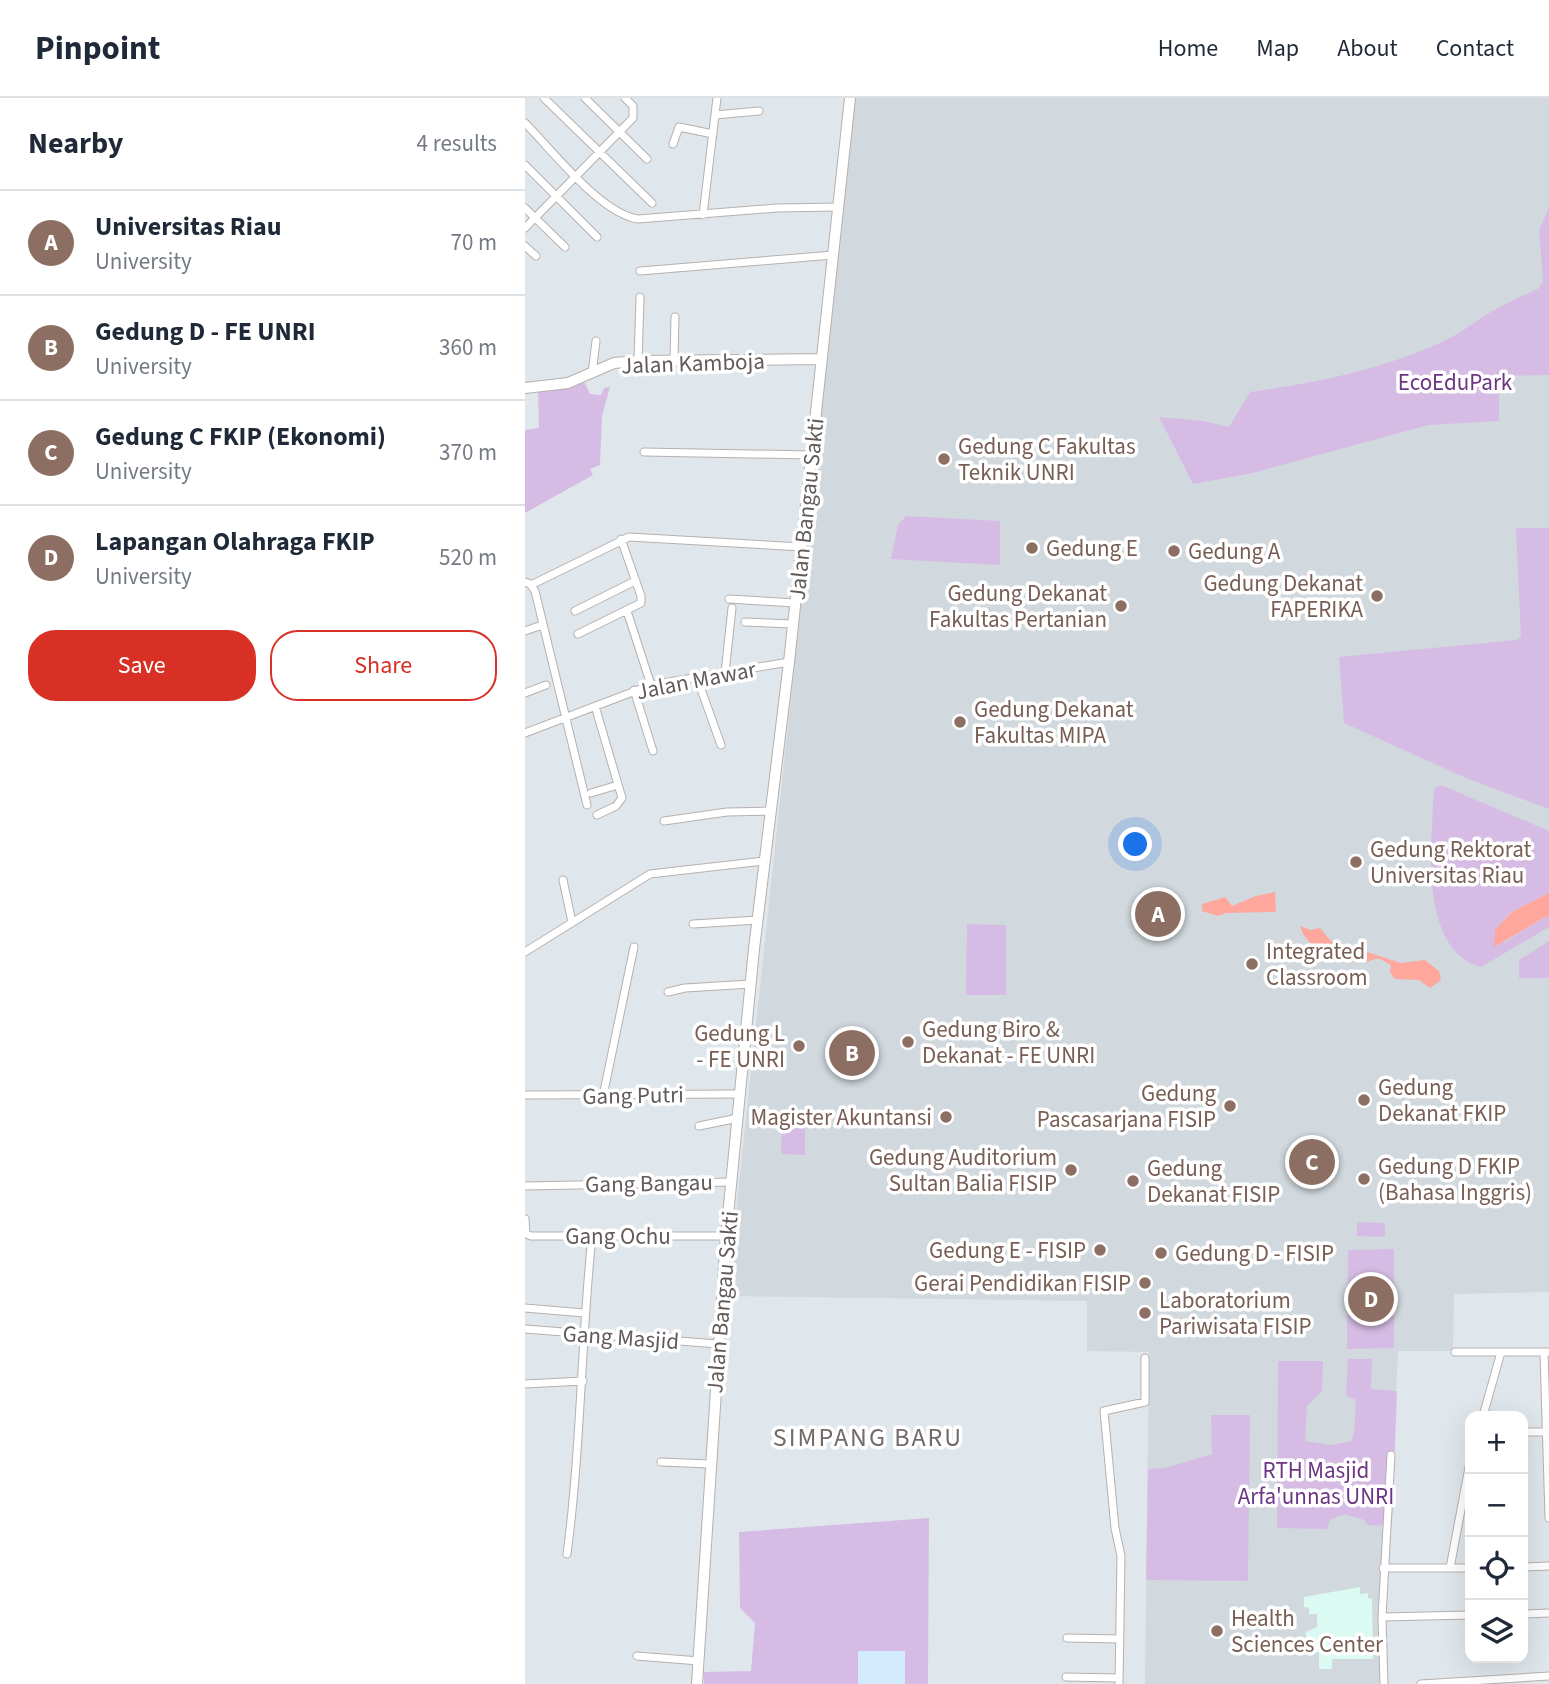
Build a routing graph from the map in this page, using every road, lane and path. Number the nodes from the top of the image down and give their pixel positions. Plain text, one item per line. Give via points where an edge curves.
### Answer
1 (544, 98) edge
2 (585, 98) edge
3 (625, 98) edge
4 (717, 98) edge
5 (850, 98) edge
6 (759, 111) dead end
7 (715, 115) junction
8 (525, 123) edge
9 (619, 131) junction
10 (713, 134) junction
11 (673, 144) dead end
12 (599, 152) junction
13 (647, 159) dead end
14 (525, 165) edge
15 (576, 174) junction
16 (557, 196) junction
17 (652, 203) dead end
18 (838, 207) junction
19 (525, 208) edge
20 (703, 215) junction
21 (535, 218) junction
22 (525, 228) edge
23 (597, 237) dead end
24 (525, 246) edge
25 (565, 247) dead end
26 (833, 254) junction
27 (536, 256) dead end
28 (639, 271) dead end
29 (640, 297) dead end
30 (675, 317) dead end
31 (596, 341) dead end
32 (822, 359) junction
33 (638, 360) junction
34 (674, 360) junction
35 (592, 375) junction
36 (525, 388) edge
37 (644, 452) dead end
38 (812, 455) junction
39 (621, 539) junction
40 (802, 547) junction
41 (635, 581) junction
42 (528, 584) edge
43 (729, 599) dead end
44 (795, 603) junction
45 (732, 608) dead end
46 (575, 611) dead end
47 (627, 611) junction
48 (745, 622) dead end
49 (793, 624) junction
50 (542, 625) junction
51 (525, 631) edge
52 (578, 634) dead end
53 (789, 662) junction
54 (725, 673) junction
55 (697, 678) junction
56 (546, 685) dead end
57 (651, 685) junction
58 (634, 690) junction
59 (525, 693) edge
60 (595, 706) junction
61 (565, 719) junction
62 (525, 733) edge
63 (721, 745) dead end
64 (653, 751) dead end
65 (618, 785) junction
66 (591, 793) dead end
67 (587, 804) dead end
68 (771, 811) junction
69 (597, 815) dead end
70 (664, 821) dead end
71 (764, 861) junction
72 (563, 880) dead end
73 (758, 920) junction
74 (572, 922) junction
75 (693, 924) dead end
76 (634, 947) dead end
77 (525, 952) edge
78 (751, 984) junction
79 (668, 992) dead end
80 (741, 1094) junction
81 (525, 1095) edge
82 (603, 1096) junction
83 (738, 1118) junction
84 (699, 1126) dead end
85 (732, 1182) junction
86 (525, 1186) edge
87 (525, 1219) edge
88 (591, 1236) junction
89 (726, 1236) junction
90 (525, 1308) edge
91 (584, 1313) junction
92 (525, 1329) edge
93 (584, 1335) junction
94 (718, 1344) junction
95 (1455, 1352) dead end
96 (1501, 1352) junction
97 (1546, 1352) edge
98 (1145, 1358) dead end
99 (583, 1381) junction
100 (525, 1384) edge
101 (1484, 1411) edge
102 (1528, 1432) edge
103 (1545, 1432) junction
104 (1547, 1445) edge
105 (1391, 1455) dead end
106 (661, 1462) dead end
107 (710, 1464) junction
108 (1468, 1474) edge
109 (1548, 1503) edge
110 (1549, 1518) edge
111 (567, 1554) dead end
112 (1549, 1566) edge
113 (1528, 1567) edge
114 (1383, 1568) junction
115 (1450, 1568) junction
116 (1465, 1568) edge
117 (1528, 1614) edge
118 (1549, 1614) edge
119 (1465, 1615) edge
120 (1382, 1617) junction
121 (1067, 1638) dead end
122 (1120, 1639) junction
123 (637, 1656) dead end
124 (699, 1661) junction
125 (1549, 1676) edge
126 (1066, 1677) dead end
127 (1119, 1681) edge
128 (697, 1684) edge
129 (1384, 1684) edge
130 (1421, 1684) edge

1 - 12 street
2 - 9 street
3 - 9 street via 634,111 633,118
4 - 7 street
5 - 18 street, Jalan Bangau Sakti
6 - 7 street
7 - 10 street
8 - 15 street
9 - 12 street
9 - 13 street
10 - 11 street via 679,127
10 - 20 street
12 - 15 street
12 - 17 street
14 - 16 street
15 - 16 street
15 - 20 street via 623,217
16 - 21 street
16 - 23 street
18 - 20 street
18 - 26 street, Jalan Bangau Sakti
19 - 21 street
21 - 22 street
21 - 25 street
24 - 27 street
26 - 28 street
26 - 32 street, Jalan Bangau Sakti
29 - 33 street
30 - 34 street
31 - 35 street
32 - 34 street, Jalan Kamboja
32 - 38 street, Jalan Bangau Sakti
33 - 34 street, Jalan Kamboja
33 - 35 street, Jalan Kamboja via 614,363
35 - 36 street, Jalan Kamboja
37 - 38 street
38 - 40 street, Jalan Bangau Sakti
39 - 40 street via 657,537
39 - 41 street
39 - 42 street
40 - 44 street, Jalan Bangau Sakti
41 - 46 street
41 - 47 street via 642,601
42 - 50 street
43 - 44 street
44 - 49 street, Jalan Bangau Sakti
45 - 54 street
47 - 52 street
47 - 57 street
48 - 49 street
49 - 53 street, Jalan Bangau Sakti
50 - 51 street
50 - 61 street
53 - 54 street, Jalan Mawar
53 - 68 street, Jalan Bangau Sakti
54 - 55 street, Jalan Mawar
55 - 57 street, Jalan Mawar
55 - 63 street
56 - 59 street
57 - 58 street, Jalan Mawar
58 - 60 street, Jalan Mawar
58 - 64 street
60 - 61 street, Jalan Mawar
60 - 65 street
61 - 62 street, Jalan Mawar
61 - 67 street
65 - 66 street
65 - 69 street via 621,802
68 - 70 street
68 - 71 street, Jalan Bangau Sakti
71 - 73 street, Jalan Bangau Sakti
71 - 74 street via 650,874
72 - 74 street
73 - 75 street
73 - 78 street, Jalan Bangau Sakti
74 - 77 street
76 - 82 street
78 - 79 street
78 - 80 street, Jalan Bangau Sakti
80 - 82 street, Gang Putri
80 - 83 street, Jalan Bangau Sakti
81 - 82 street, Gang Putri
83 - 84 street
83 - 85 street, Jalan Bangau Sakti
85 - 86 street, Gang Bangau
85 - 89 street, Jalan Bangau Sakti
87 - 88 street, Gang Ochu via 528,1236
88 - 89 street, Gang Ochu
88 - 91 street
89 - 94 street, Jalan Bangau Sakti
90 - 91 street
91 - 93 street
92 - 93 street, Gang Masjid
93 - 94 street, Gang Masjid
93 - 99 street
94 - 107 street, Jalan Bangau Sakti
95 - 96 street
96 - 97 street
96 - 101 street
97 - 103 street
98 - 122 street via 1145,1402 1104,1411 1121,1556
99 - 100 street
99 - 111 street
102 - 103 street
103 - 104 street
104 - 109 street
105 - 114 street
106 - 107 street
107 - 124 street, Jalan Bangau Sakti
108 - 115 street
109 - 110 street
112 - 113 street
114 - 115 street
114 - 120 street
115 - 116 street
117 - 118 street
119 - 120 street
120 - 129 street
121 - 122 street
122 - 127 street
123 - 124 street
124 - 128 street, Jalan Bangau Sakti
125 - 130 street
126 - 127 street

